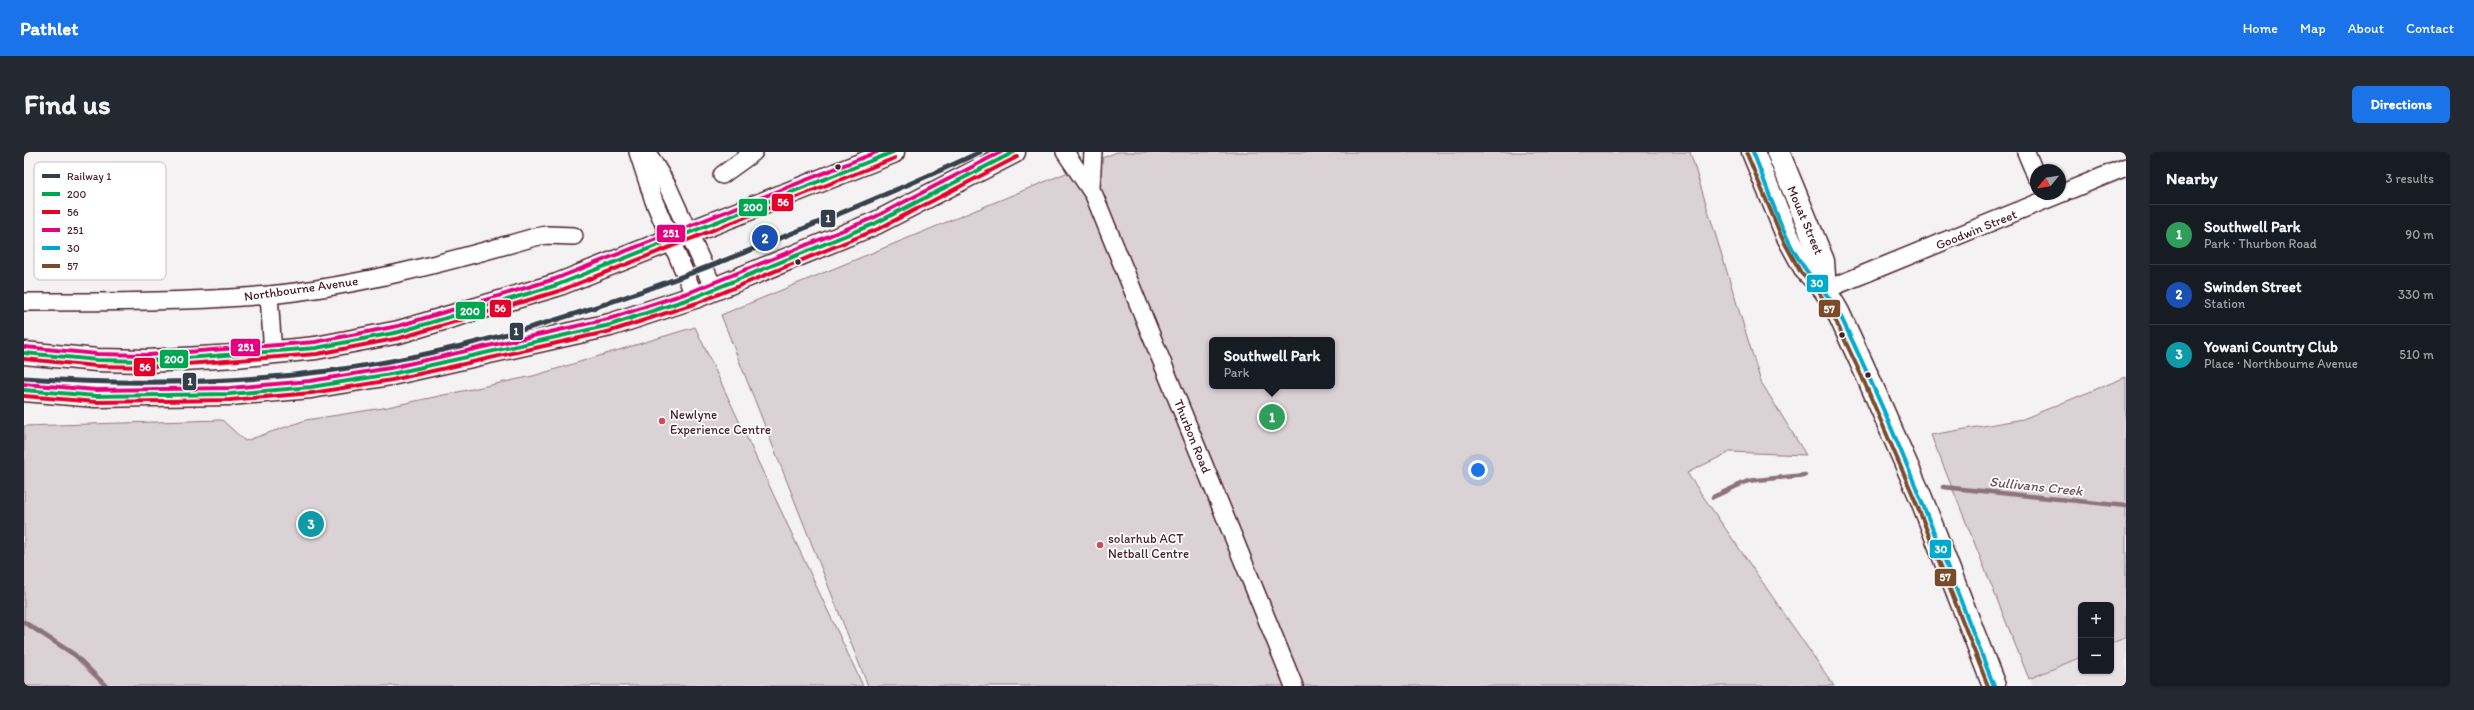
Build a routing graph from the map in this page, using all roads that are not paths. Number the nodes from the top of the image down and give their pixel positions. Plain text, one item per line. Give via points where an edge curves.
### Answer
1 (638, 152) edge
2 (647, 152) edge
3 (754, 152) edge
4 (893, 152) edge
5 (1014, 152) edge
6 (1065, 152) edge
7 (1093, 152) edge
8 (1753, 152) edge
9 (1778, 152) edge
10 (2026, 152) edge
11 (2031, 164) edge
12 (2126, 167) edge
13 (722, 175) dead end
14 (1091, 187) junction
15 (2066, 189) edge
16 (2037, 200) edge
17 (574, 236) dead end
18 (680, 237) junction
19 (1824, 290) junction
20 (704, 293) junction
21 (269, 294) junction
22 (24, 302) edge
23 (24, 352) edge
24 (273, 354) junction
25 (24, 390) edge
26 (1294, 686) edge
27 (1994, 686) edge

1 - 18 street via 654,201
2 - 18 street via 668,187
3 - 13 street
4 - 18 main road
5 - 20 main road via 876,224
6 - 14 street, Thurbon Road via 1080,176
7 - 14 street, Thurbon Road
8 - 19 main road, Mouat Street via 1786,236 1806,270
9 - 19 main road, Mouat Street via 1823,261
10 - 11 street
12 - 15 street, Goodwin Street
14 - 26 street, Thurbon Road
16 - 19 street, Goodwin Street
17 - 21 street, Northbourne Avenue via 535,237 414,269
18 - 20 street
18 - 24 main road via 557,285 451,318 369,339
19 - 27 main road, Mouat Street via 1838,312 1910,471
20 - 25 main road via 610,325 391,374 311,387 230,394 142,396 96,396
21 - 22 street, Northbourne Avenue via 155,302
21 - 24 street
23 - 24 main road via 97,360

